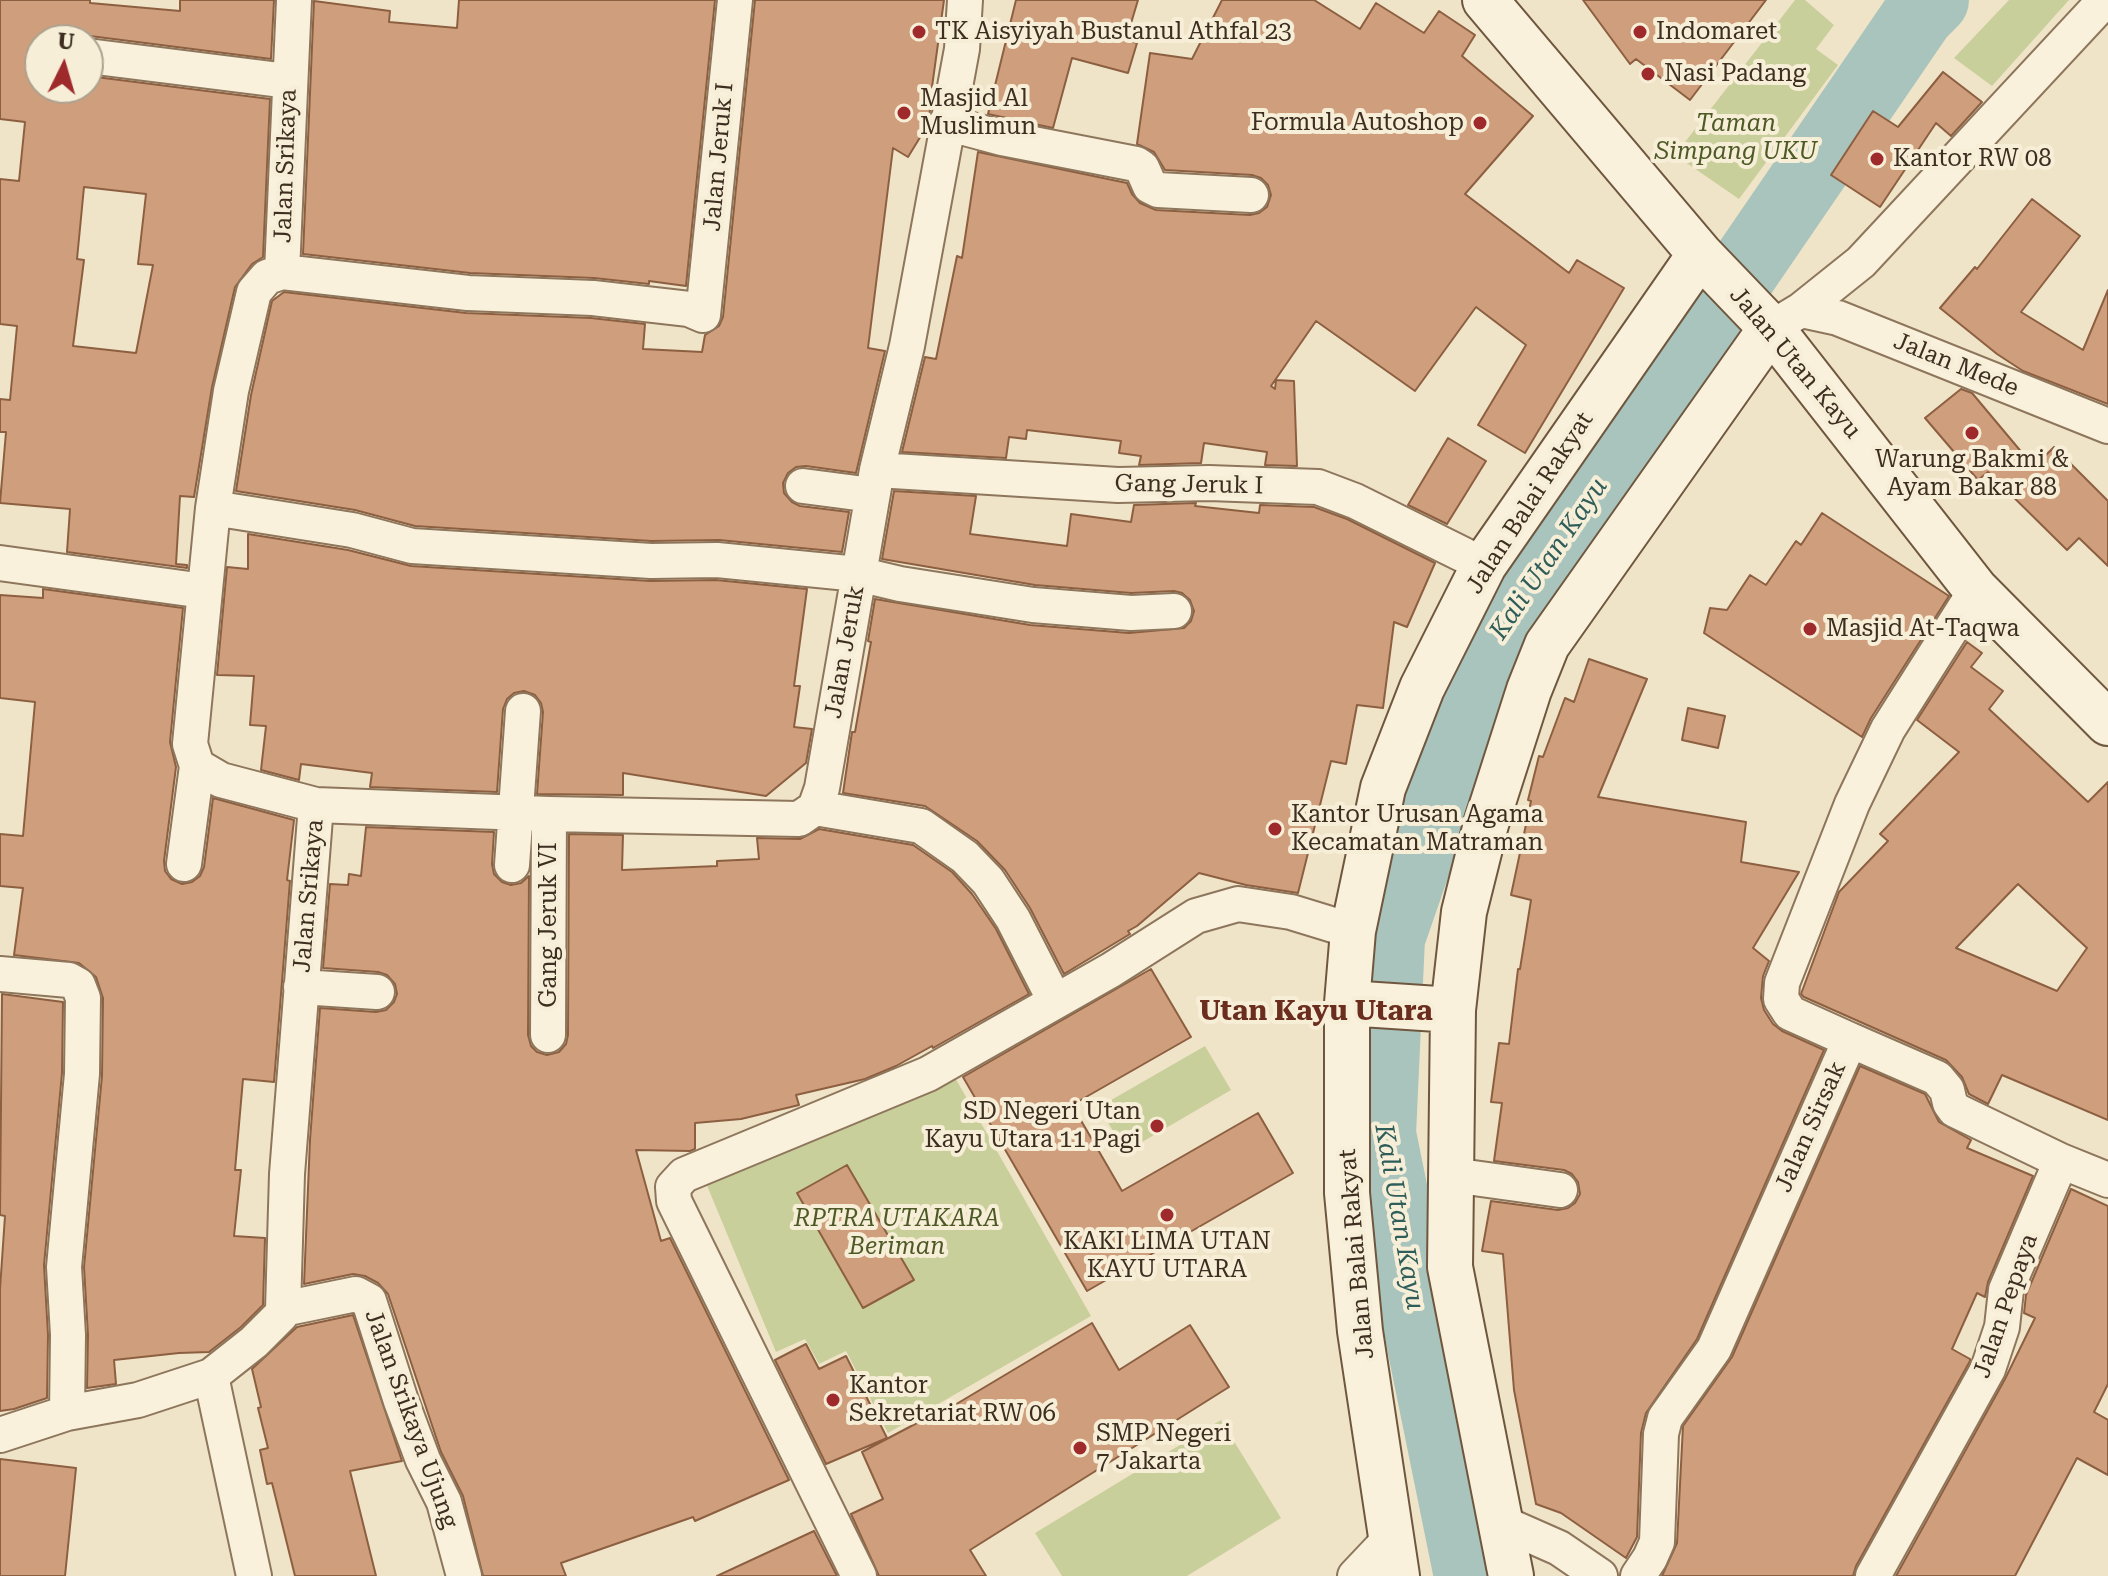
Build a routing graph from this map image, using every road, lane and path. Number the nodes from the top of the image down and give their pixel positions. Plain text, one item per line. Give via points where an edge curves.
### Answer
1 (294, 0) edge
2 (735, 0) edge
3 (965, 0) edge
4 (1485, 0) edge
5 (2105, 0) edge
6 (104, 58) edge
7 (288, 81) junction
8 (946, 123) junction
9 (1251, 195) dead end
10 (1705, 260) junction
11 (282, 272) junction
12 (1773, 313) junction
13 (2108, 426) edge
14 (874, 482) junction
15 (803, 486) dead end
16 (213, 508) junction
17 (0, 563) edge
18 (1484, 565) junction
19 (858, 574) junction
20 (1976, 590) junction
21 (204, 591) junction
22 (1174, 611) dead end
23 (523, 711) dead end
24 (2108, 723) edge
25 (197, 766) junction
26 (316, 805) junction
27 (815, 808) junction
28 (516, 813) junction
29 (549, 814) junction
30 (184, 864) dead end
31 (512, 865) dead end
32 (1353, 931) junction
33 (0, 974) edge
34 (301, 987) junction
35 (377, 992) dead end
36 (1055, 1001) junction
37 (1358, 1003) junction
38 (1445, 1009) junction
39 (548, 1035) dead end
40 (1850, 1040) junction
41 (2061, 1161) junction
42 (1452, 1175) junction
43 (2108, 1180) edge
44 (1560, 1190) dead end
45 (283, 1309) junction
46 (211, 1376) junction
47 (67, 1413) junction
48 (0, 1435) edge
49 (1500, 1522) junction
50 (1394, 1558) edge
51 (254, 1576) edge
52 (464, 1576) edge
53 (859, 1576) edge
54 (1355, 1576) edge
55 (1511, 1576) edge
56 (1600, 1576) edge
57 (1638, 1576) edge
58 (1873, 1576) edge

1 - 7 street, Jalan Srikaya
2 - 11 street, Jalan Jeruk I via 703,315 593,298 468,293
3 - 8 street, Jalan Jeruk via 962,49
4 - 10 street, Jalan Utan Kayu
5 - 12 street via 1861,262
6 - 7 street
7 - 11 street, Jalan Srikaya
8 - 9 street via 1136,164 1158,190
8 - 14 street, Jalan Jeruk via 907,346
10 - 12 street, Jalan Utan Kayu
10 - 18 street, Jalan Balai Rakyat
11 - 16 street, Jalan Srikaya via 267,277 254,292 231,391
12 - 13 street, Jalan Mede via 1838,318
12 - 20 street, Jalan Utan Kayu
12 - 38 street via 1547,645 1483,839
14 - 15 street, Gang Jeruk I
14 - 18 street, Gang Jeruk I via 1318,487
14 - 19 street, Jalan Jeruk
16 - 19 street via 352,530 412,546 651,561 717,560
16 - 21 street, Jalan Srikaya
17 - 21 street
18 - 32 street, Jalan Balai Rakyat via 1422,688 1383,788
19 - 22 street via 1033,605
19 - 27 street, Jalan Jeruk
20 - 24 street, Jalan Utan Kayu
20 - 40 street, Jalan Sirsak via 1882,741 1782,983 1781,999 1790,1013
21 - 25 street, Jalan Srikaya via 190,744
23 - 28 street
25 - 26 street, Jalan Srikaya via 221,780
25 - 30 street
26 - 28 street
26 - 34 street, Jalan Srikaya
27 - 29 street via 799,819
27 - 36 street via 921,826 965,857 1013,919
28 - 29 street
28 - 31 street
29 - 39 street, Gang Jeruk VI
32 - 36 street via 1291,912 1238,904 1196,916
32 - 37 street, Jalan Balai Rakyat
33 - 47 street via 69,980 78,985 83,998 82,1074 64,1267
34 - 35 street
34 - 45 street, Jalan Srikaya
36 - 53 street via 928,1074 684,1175 673,1187 674,1201
37 - 38 street
37 - 50 street, Jalan Balai Rakyat via 1347,1193 1360,1331
38 - 42 street
40 - 41 street via 1937,1078 1955,1110
40 - 57 street, Jalan Sirsak via 1714,1349 1665,1418 1657,1542
41 - 43 street
41 - 58 street, Jalan Pepaya via 2006,1290 2002,1327 1988,1369
42 - 44 street
42 - 49 street via 1450,1267
45 - 46 street via 254,1342
45 - 52 street, Jalan Srikaya Ujung via 356,1294 369,1301 423,1460 444,1502
46 - 47 street via 138,1400
46 - 51 street
47 - 48 street
49 - 55 street
49 - 56 street via 1559,1548
50 - 54 street

